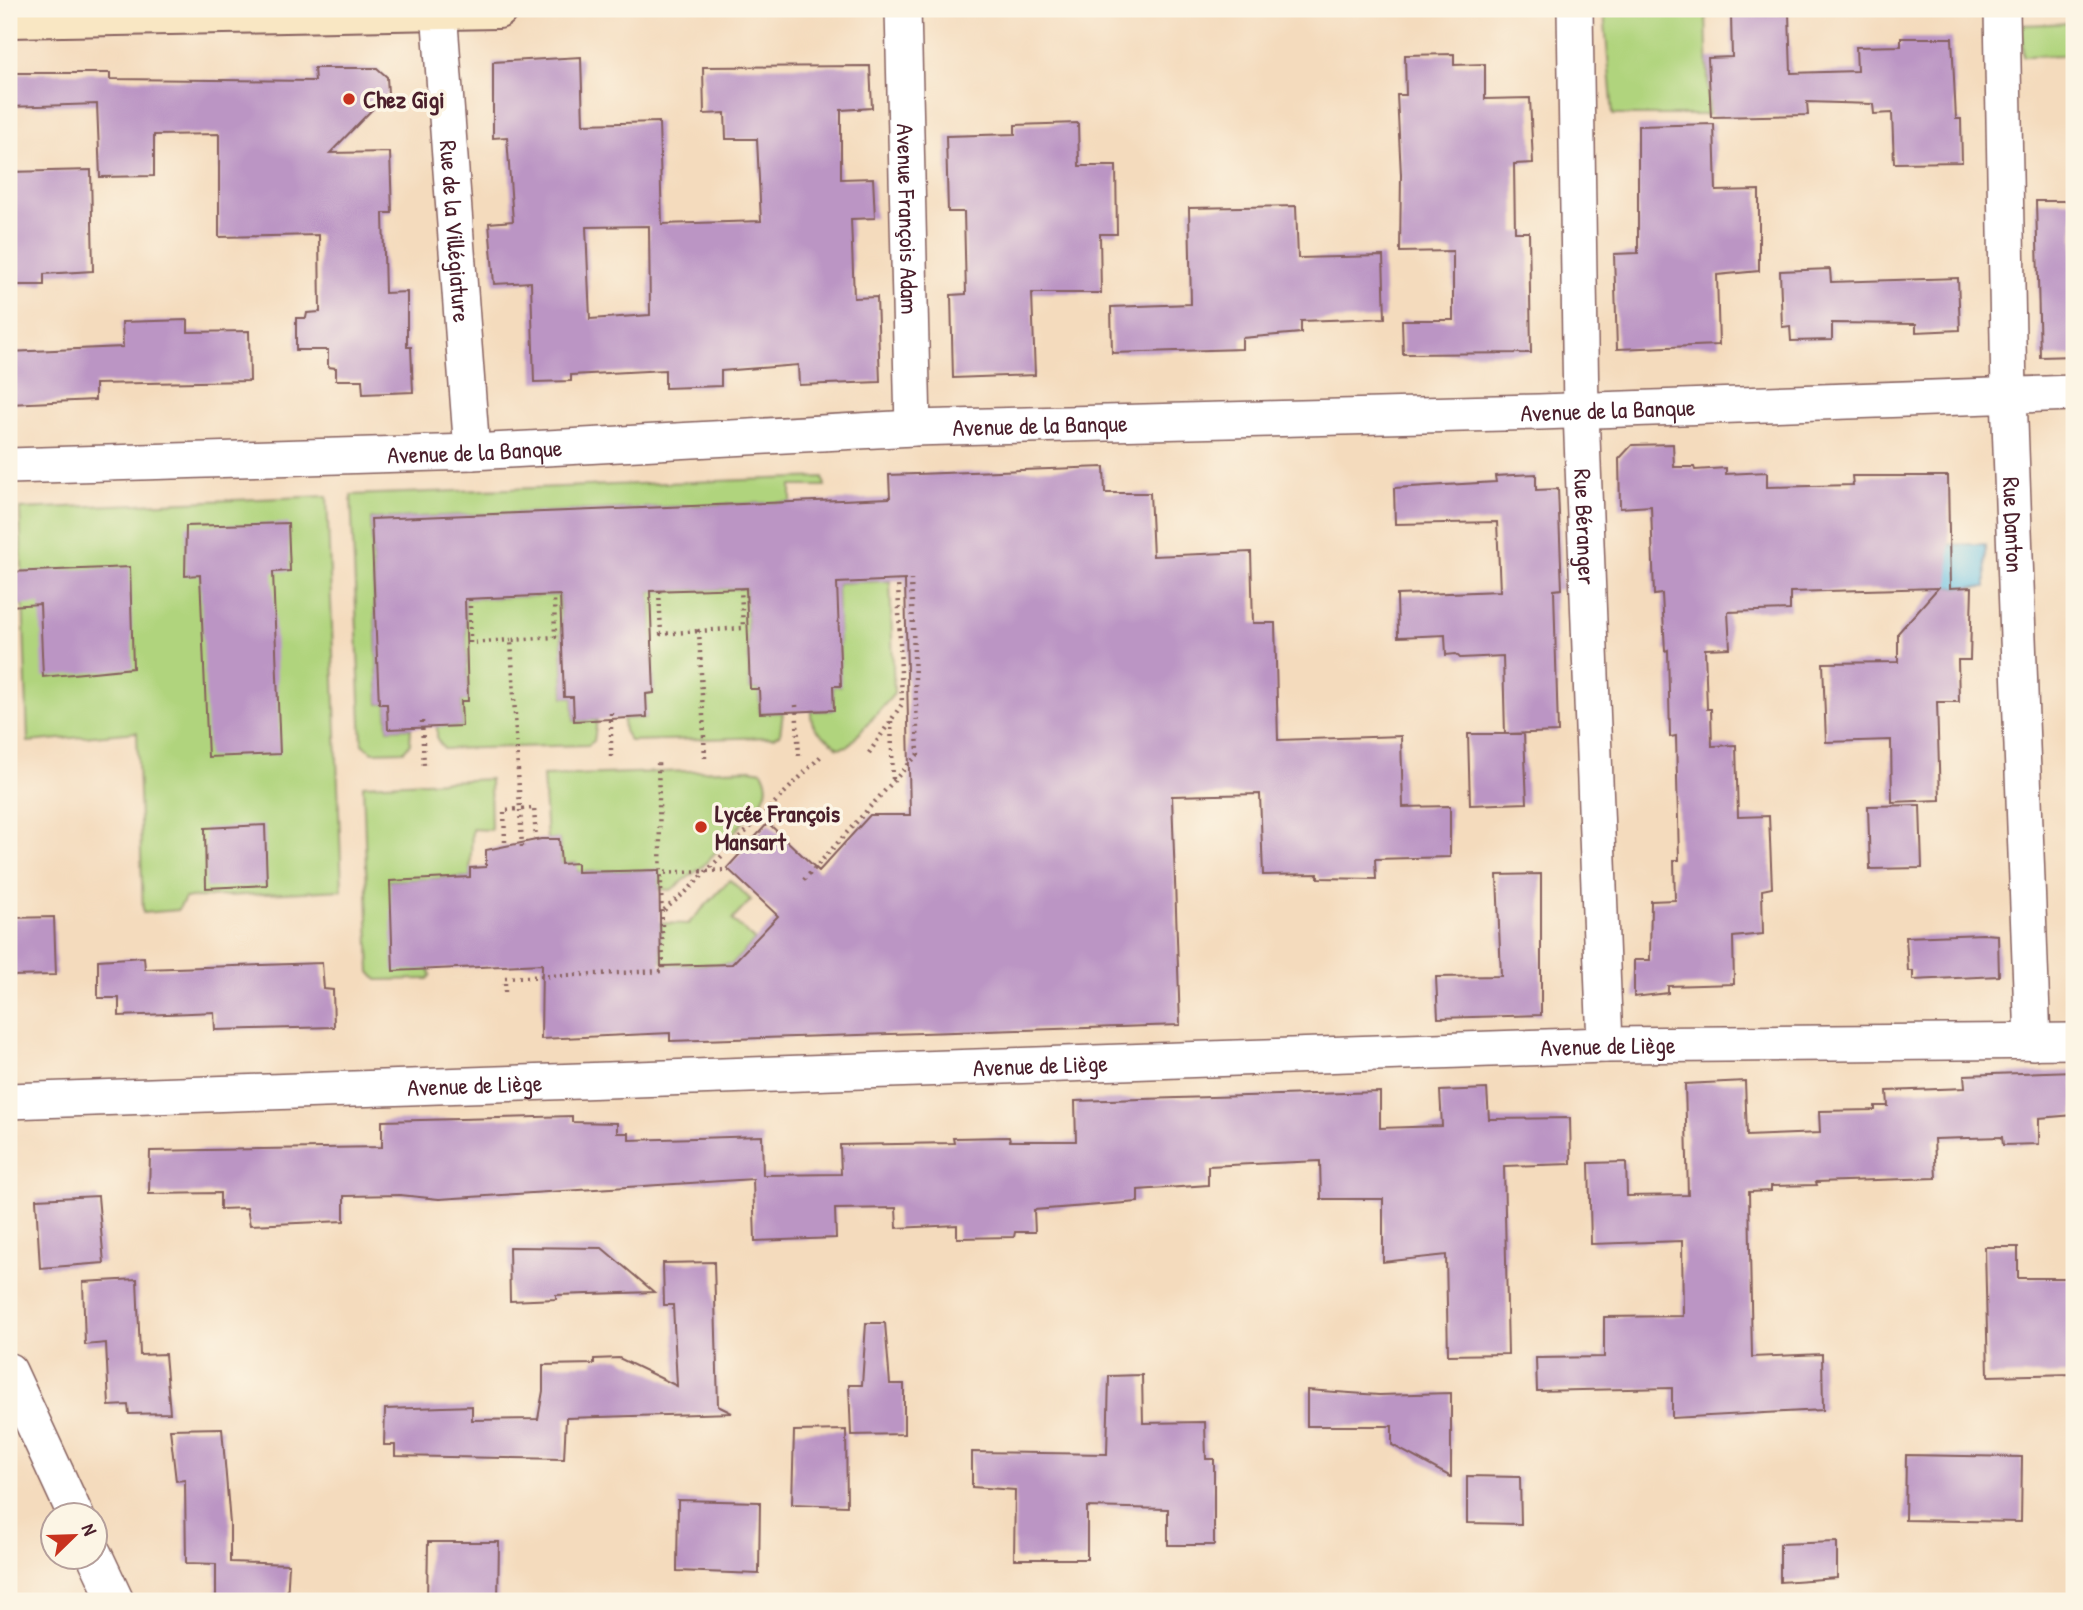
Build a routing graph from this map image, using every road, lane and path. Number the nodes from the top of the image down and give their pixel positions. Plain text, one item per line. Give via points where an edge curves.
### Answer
1 (498, 9) edge
2 (903, 9) edge
3 (1575, 9) edge
4 (2003, 9) edge
5 (439, 10) edge
6 (226, 12) edge
7 (9, 18) edge
8 (2074, 393) edge
9 (2008, 395) junction
10 (1581, 411) junction
11 (913, 428) junction
12 (472, 452) junction
13 (9, 467) edge
14 (898, 580) dead end
15 (911, 580) dead end
16 (741, 588) dead end
17 (659, 591) dead end
18 (554, 596) dead end
19 (470, 599) dead end
20 (699, 631) junction
21 (511, 640) junction
22 (796, 705) dead end
23 (611, 713) dead end
24 (891, 720) junction
25 (422, 721) dead end
26 (869, 753) dead end
27 (823, 754) dead end
28 (799, 755) dead end
29 (705, 758) dead end
30 (658, 760) dead end
31 (611, 761) dead end
32 (424, 766) dead end
33 (893, 781) junction
34 (520, 809) junction
35 (536, 840) dead end
36 (505, 842) dead end
37 (522, 847) dead end
38 (729, 870) dead end
39 (658, 873) dead end
40 (804, 880) dead end
41 (663, 911) junction
42 (505, 992) dead end
43 (2074, 1041) edge
44 (2033, 1042) junction
45 (1605, 1045) junction
46 (9, 1101) edge
47 (9, 1371) edge
48 (70, 1502) edge
49 (102, 1572) edge
50 (116, 1601) edge

1 - 5 main road
2 - 11 street, Avenue François Adam
3 - 10 street, Rue Béranger
4 - 9 street, Rue Danton
5 - 6 main road
5 - 12 street, Rue de la Villégiature
6 - 7 main road
8 - 9 street, Avenue de la Banque
9 - 10 street, Avenue de la Banque
9 - 44 street, Rue Danton
10 - 11 street, Avenue de la Banque
10 - 45 street, Rue Béranger
11 - 12 street, Avenue de la Banque
12 - 13 street, Avenue de la Banque
14 - 24 path via 902,704
15 - 33 path via 918,754
16 - 20 path via 743,628
17 - 20 path via 661,634
18 - 21 path via 555,637
19 - 21 path via 470,643
20 - 29 path
21 - 34 path
22 - 28 path
23 - 31 path
24 - 26 path
24 - 33 path
25 - 32 path
27 - 41 path
30 - 41 path
33 - 40 path
34 - 35 path via 534,808
34 - 36 path via 504,810
34 - 37 path
38 - 39 path, bridge
41 - 42 path via 663,971 505,978
43 - 44 street, Avenue de Liège
44 - 45 street, Avenue de Liège
45 - 46 street, Avenue de Liège
47 - 48 street
49 - 50 street

